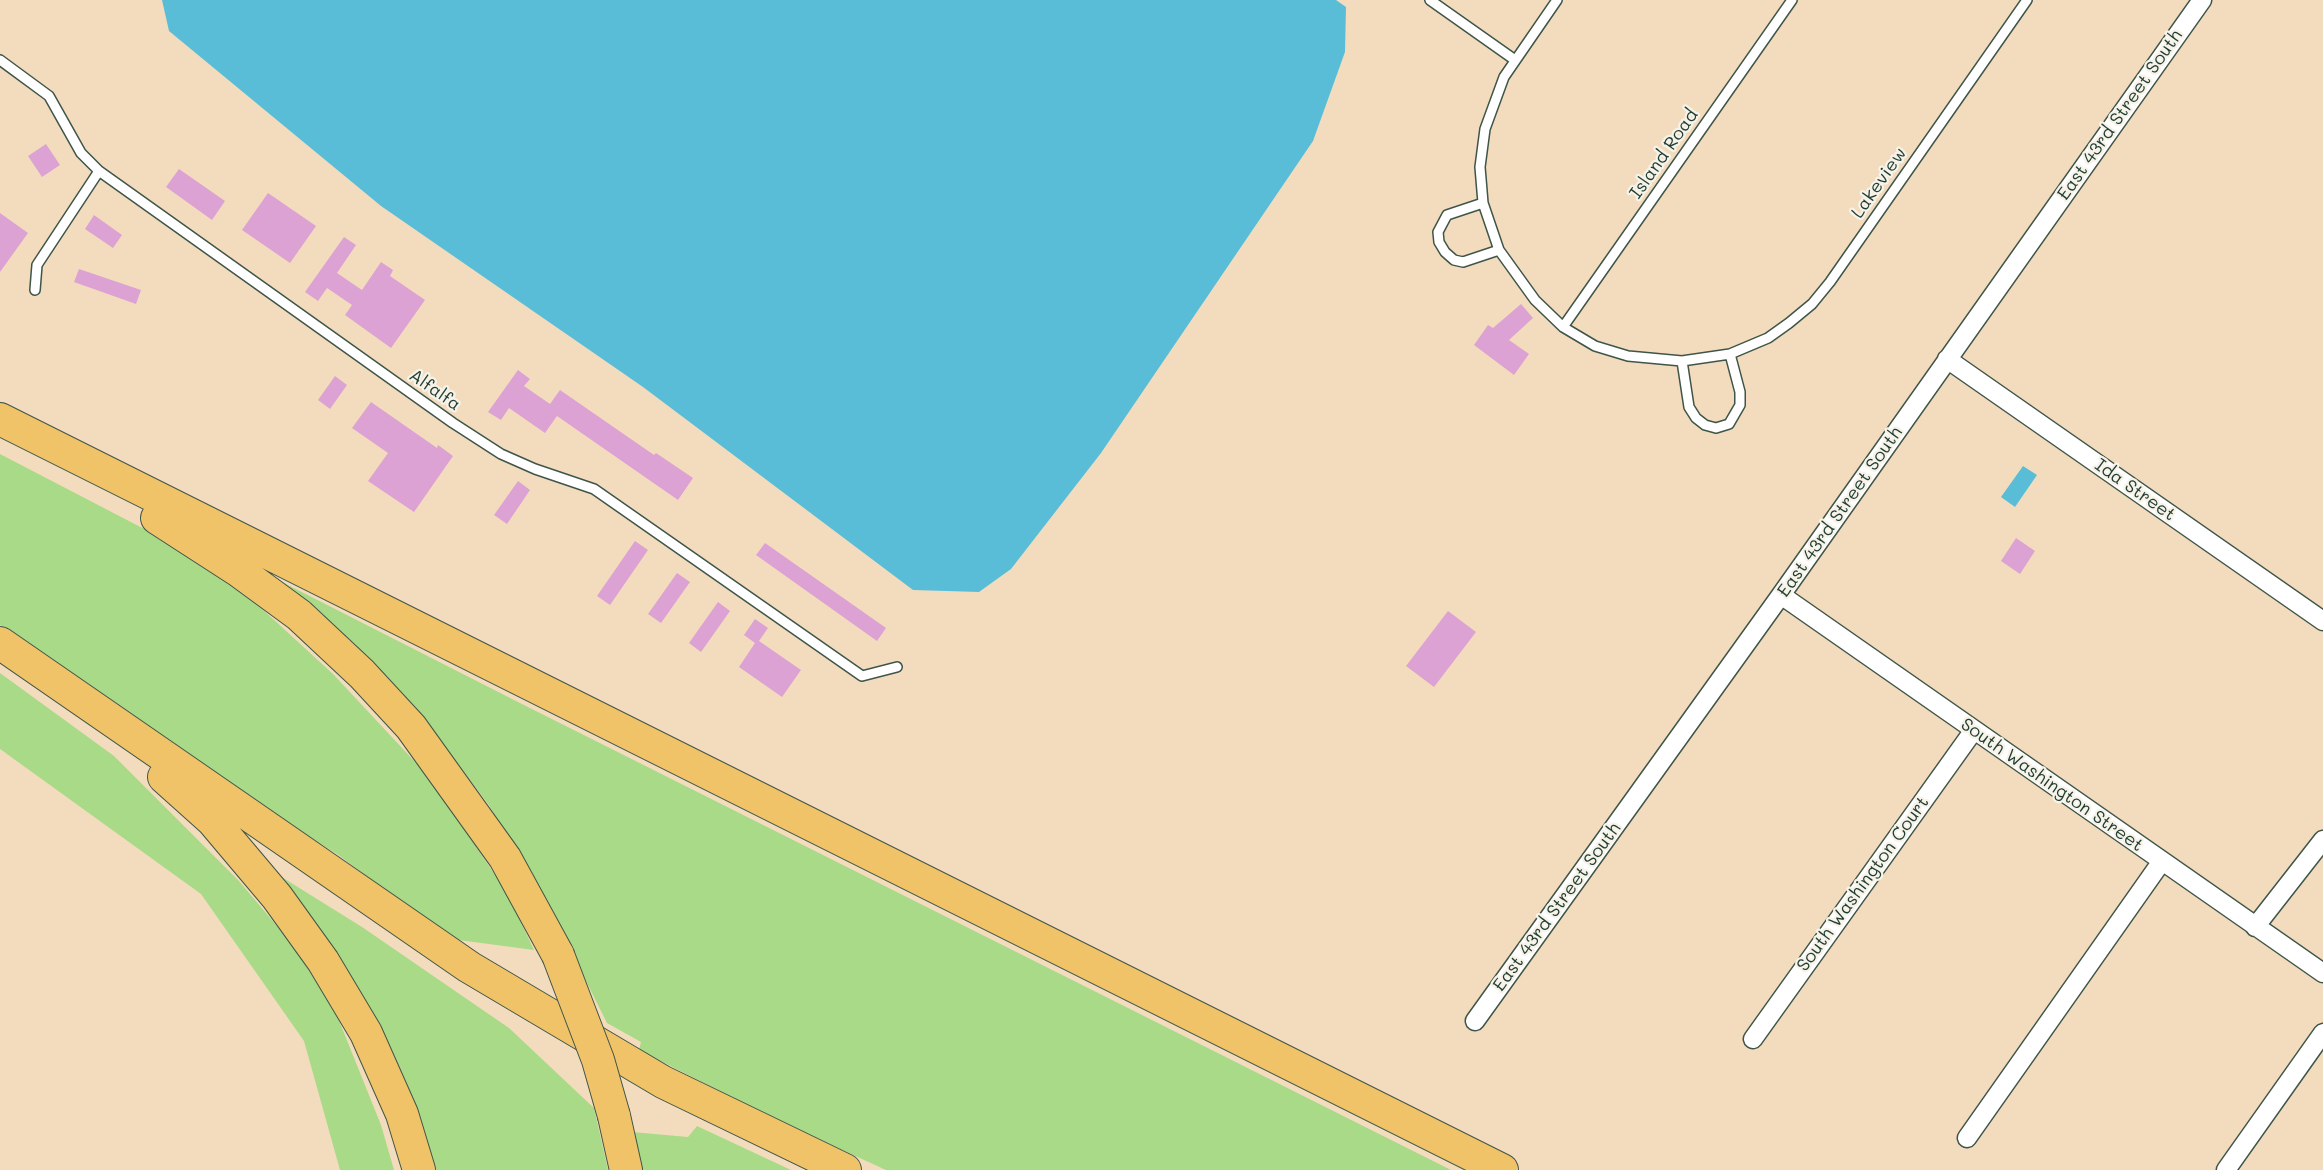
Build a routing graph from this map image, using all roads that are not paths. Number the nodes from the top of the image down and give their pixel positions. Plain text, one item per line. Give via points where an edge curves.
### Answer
1 (1430, 0) edge
2 (1557, 0) edge
3 (1792, 0) edge
4 (2027, 0) edge
5 (2202, 0) edge
6 (0, 60) edge
7 (1515, 60) junction
8 (99, 171) junction
9 (1483, 202) junction
10 (1499, 250) junction
11 (35, 290) dead end
12 (1563, 327) junction
13 (1730, 354) junction
14 (1947, 359) junction
15 (1682, 361) junction
16 (0, 419) edge
17 (0, 432) edge
18 (1781, 595) junction
19 (2323, 621) edge
20 (0, 643) edge
21 (897, 667) dead end
22 (56, 681) junction
23 (1974, 730) junction
24 (2323, 840) edge
25 (2162, 861) junction
26 (2255, 927) junction
27 (2323, 974) edge
28 (1475, 1022) dead end
29 (2323, 1033) edge
30 (1753, 1039) dead end
31 (1967, 1138) dead end
32 (419, 1170) edge
33 (626, 1170) edge
34 (845, 1170) edge
35 (1502, 1170) edge
36 (2226, 1170) edge

1 - 7 lane
2 - 7 lane, Lakeview
3 - 12 lane, Island Road
4 - 13 lane, Lakeview via 1812,304 1768,338
5 - 14 street, East 43rd Street South
6 - 8 lane, Alfalfa via 49,96 81,153
7 - 9 lane, Lakeview via 1504,77 1485,129 1480,167
8 - 11 lane via 37,265
8 - 21 lane, Alfalfa via 501,454 594,489 862,676
9 - 10 lane, Lakeview
9 - 10 lane via 1448,215 1438,232 1439,242 1454,260 1463,262
10 - 12 lane, Lakeview via 1534,300
12 - 15 lane, Lakeview via 1595,346 1628,356
13 - 15 lane, Lakeview
13 - 15 lane via 1740,405 1729,424 1716,428 1696,418 1689,406
14 - 18 street, East 43rd Street South
14 - 19 street, Ida Street
16 - 35 highway
17 - 33 highway, bridge via 176,529 298,615 411,727 505,858 558,955 598,1060
18 - 23 street, South Washington Street
18 - 28 street, East 43rd Street South
20 - 22 highway
22 - 32 highway via 212,820 277,897 366,1033 402,1114
22 - 34 highway via 470,967 663,1082
23 - 25 street, South Washington Street
23 - 30 street, South Washington Court
24 - 26 street
25 - 26 street, South Washington Street
25 - 31 street
26 - 27 street, South Washington Street
29 - 36 street

